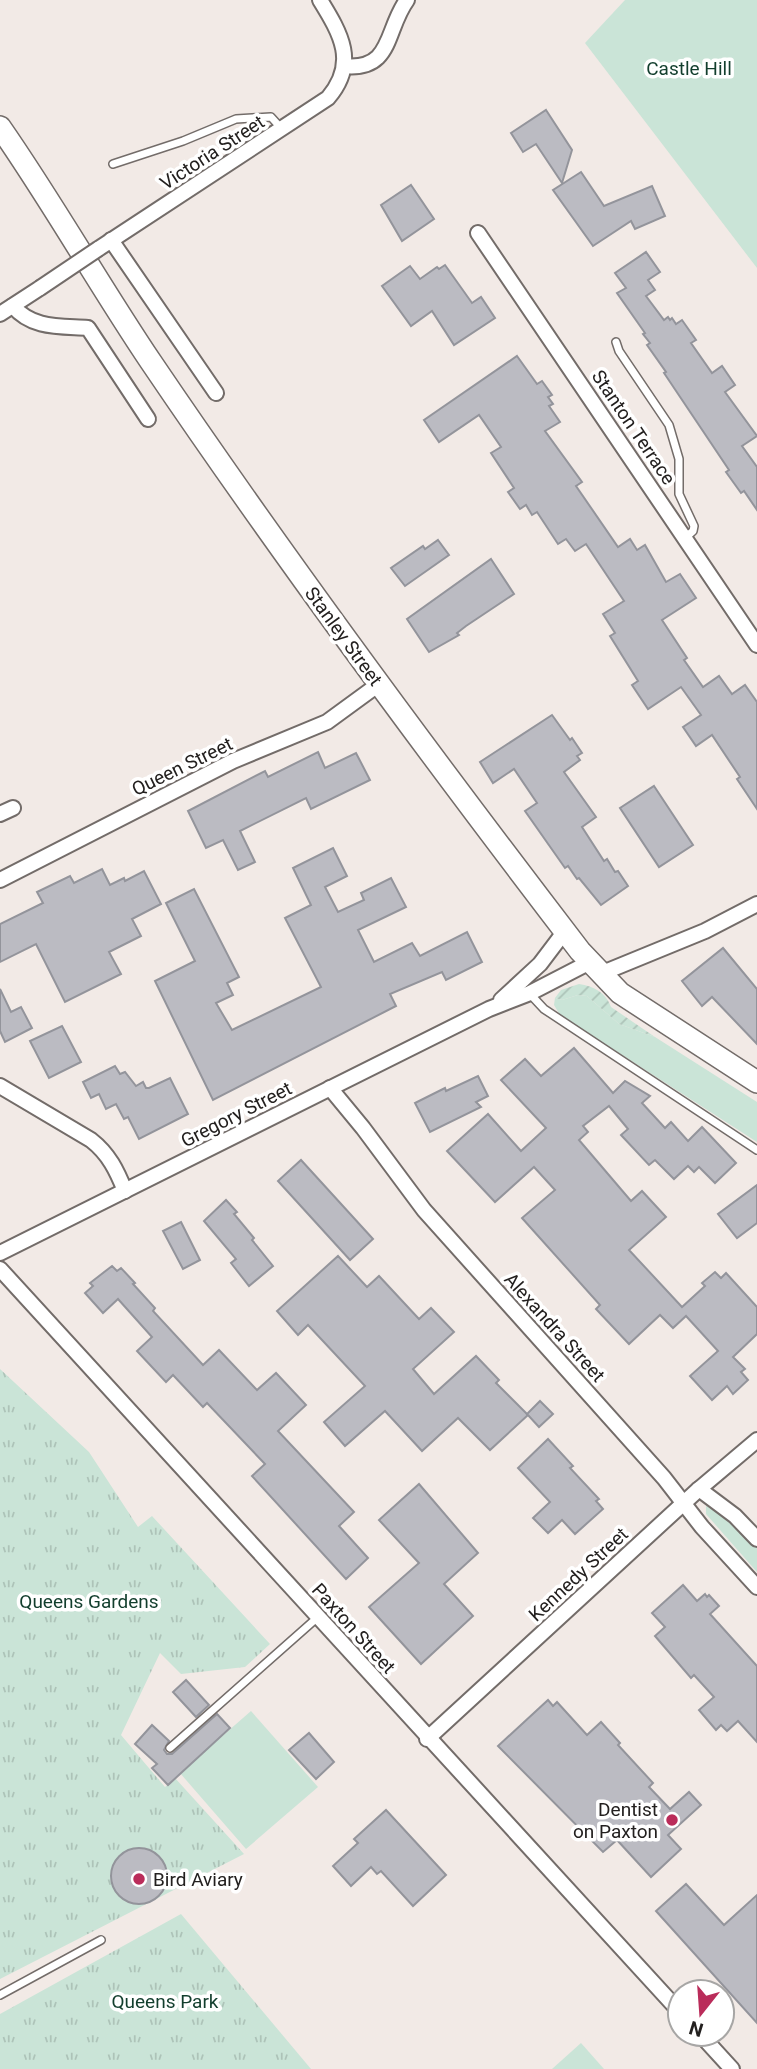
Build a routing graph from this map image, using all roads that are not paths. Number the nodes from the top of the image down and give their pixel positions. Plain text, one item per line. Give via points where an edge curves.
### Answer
1 (320, 0) edge
2 (407, 0) edge
3 (344, 66) junction
4 (0, 127) edge
5 (282, 129) junction
6 (113, 164) dead end
7 (478, 233) dead end
8 (105, 245) junction
9 (6, 310) edge
10 (616, 342) dead end
11 (216, 393) dead end
12 (148, 419) dead end
13 (685, 538) junction
14 (757, 645) edge
15 (379, 684) junction
16 (0, 880) edge
17 (757, 904) edge
18 (565, 931) junction
19 (595, 968) junction
20 (530, 993) junction
21 (489, 1009) junction
22 (757, 1082) edge
23 (0, 1086) edge
24 (330, 1088) junction
25 (757, 1150) edge
26 (125, 1191) junction
27 (0, 1254) edge
28 (0, 1269) edge
29 (757, 1440) edge
30 (699, 1489) junction
31 (684, 1503) junction
32 (757, 1539) edge
33 (757, 1587) edge
34 (318, 1617) junction
35 (427, 1739) junction
36 (170, 1748) dead end
37 (101, 1941) dead end
38 (0, 1995) edge
39 (666, 1997) edge
40 (713, 2048) edge
41 (732, 2069) edge

1 - 3 street via 340,34
2 - 3 street via 375,61 366,66
3 - 5 street, Victoria Street via 339,84 328,98
4 - 15 main road, Stanley Street via 149,359
5 - 6 lane via 271,117 236,119
5 - 8 street, Victoria Street
7 - 13 street, Stanton Terrace
8 - 9 street, Victoria Street, bridge
8 - 11 street
9 - 12 street via 28,321 88,328
10 - 13 lane via 673,435 679,459 679,494 694,526
13 - 14 street, Stanton Terrace
15 - 16 street, Queen Street via 327,722 233,761
15 - 18 main road, Stanley Street
17 - 19 street, Gregory Street via 705,931
18 - 19 main road, Stanley Street
18 - 21 street, Gregory Street via 540,964
19 - 20 street, Gregory Street
19 - 22 main road, Stanley Street via 620,993
20 - 21 street, Gregory Street
20 - 25 lane via 544,1009
21 - 24 street, Gregory Street
23 - 26 street via 102,1148
24 - 26 street, Gregory Street
24 - 31 street, Alexandra Street via 424,1210
26 - 27 street, Gregory Street
28 - 34 street, Paxton Street
29 - 30 street, Kennedy Street
30 - 31 street, Kennedy Street
30 - 32 street
31 - 33 street, Alexandra Street
31 - 35 street, Kennedy Street
34 - 35 street, Paxton Street
34 - 36 lane
35 - 39 street, Paxton Street
37 - 38 lane
40 - 41 street

